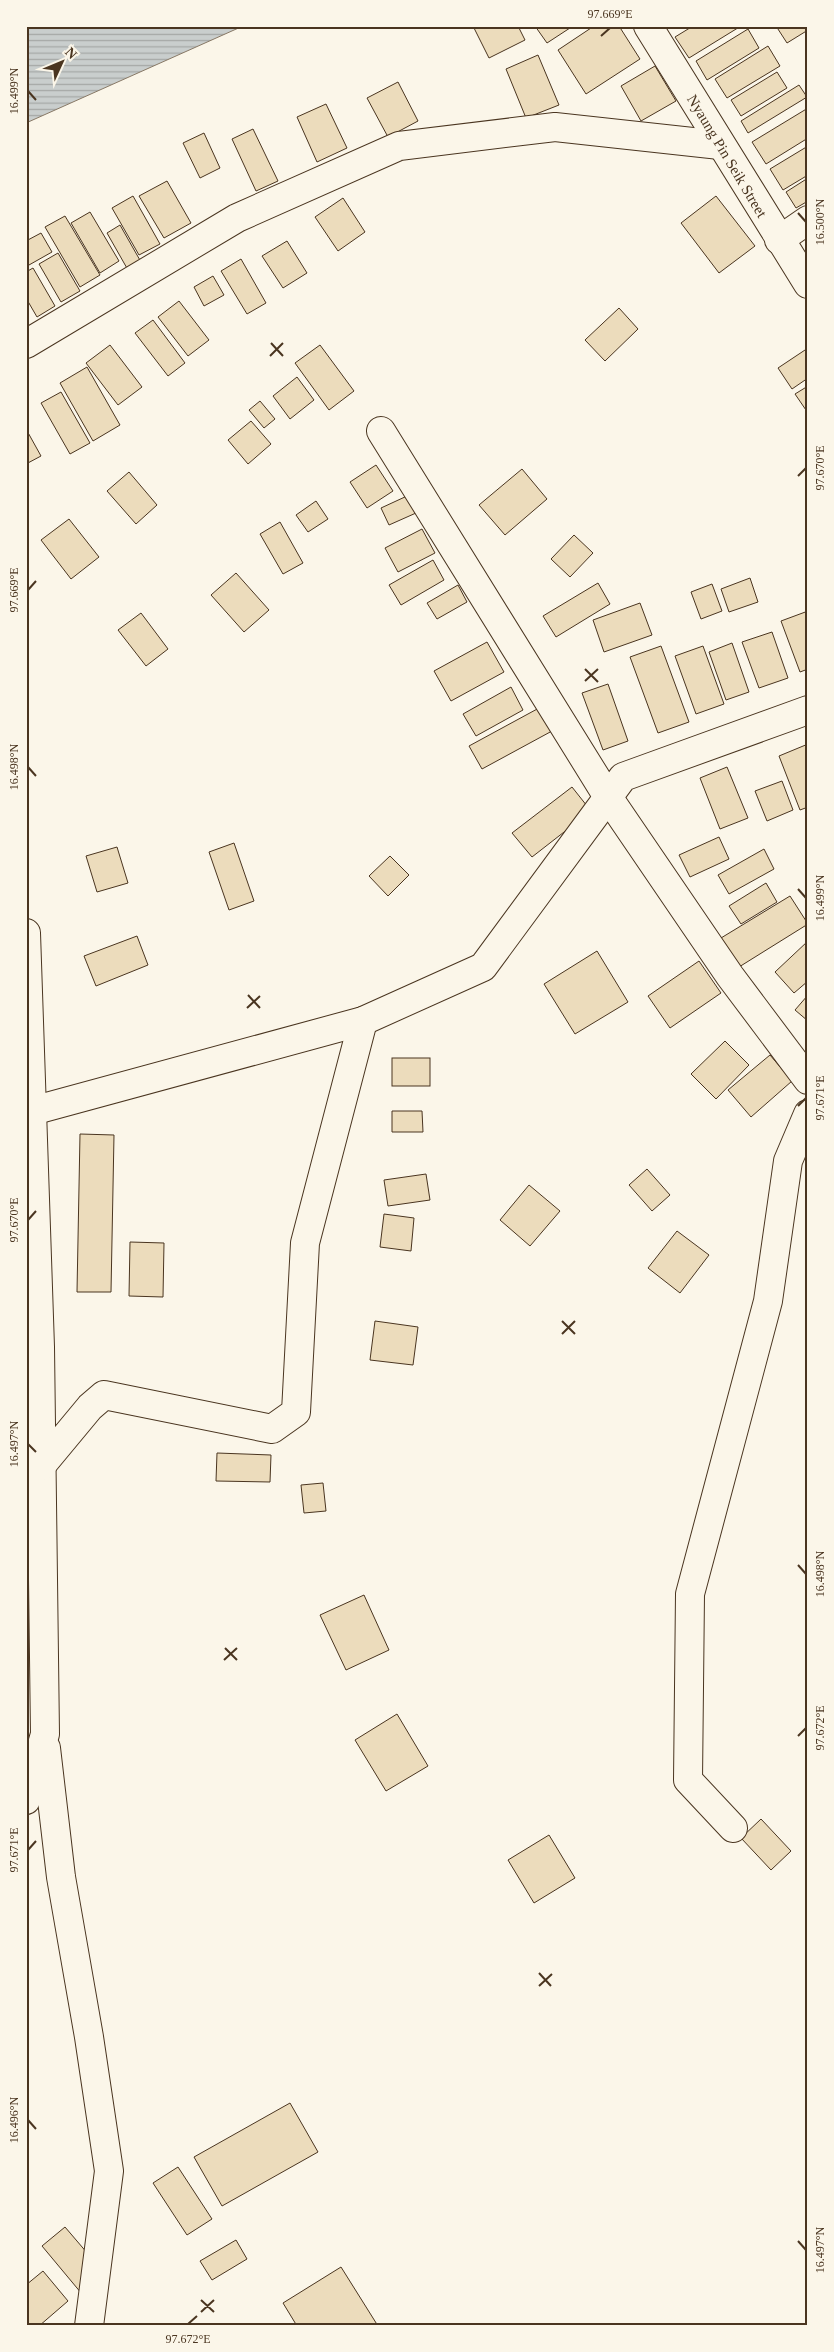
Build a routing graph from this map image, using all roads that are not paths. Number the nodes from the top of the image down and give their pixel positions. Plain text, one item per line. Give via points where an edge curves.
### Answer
1 (648, 26) edge
2 (720, 145) junction
3 (808, 220) edge
4 (779, 240) junction
5 (808, 284) edge
6 (26, 344) edge
7 (381, 431) dead end
8 (808, 710) edge
9 (608, 797) junction
10 (26, 933) edge
11 (363, 1021) junction
12 (808, 1080) edge
13 (32, 1111) junction
14 (808, 1114) edge
15 (42, 1466) junction
16 (45, 1734) junction
17 (26, 1800) edge
18 (733, 1828) dead end
19 (89, 2326) edge

1 - 2 street, Nyaung Pin Seik Street
2 - 4 street, Nyaung Pin Seik Street
2 - 6 street via 556,127 399,146 237,218
3 - 4 street
4 - 5 street, Nyaung Pin Seik Street
7 - 9 street
8 - 9 street via 622,777
9 - 11 street via 483,967
9 - 12 street via 730,976
10 - 13 street
11 - 13 street
11 - 15 street via 305,1243 296,1412 272,1429 104,1395 90,1407
13 - 15 street
14 - 18 street via 788,1160 768,1301 690,1594 688,1780
15 - 16 street
16 - 17 street
16 - 19 street via 61,1877 109,2171

